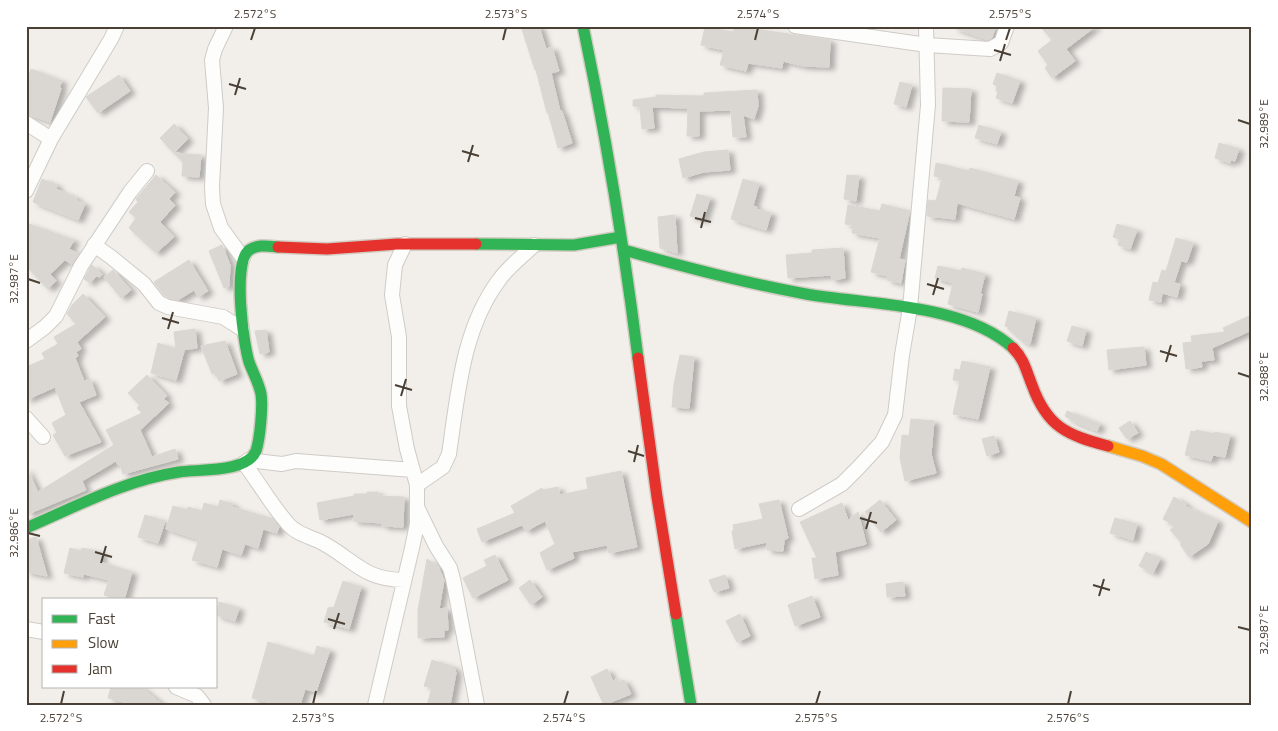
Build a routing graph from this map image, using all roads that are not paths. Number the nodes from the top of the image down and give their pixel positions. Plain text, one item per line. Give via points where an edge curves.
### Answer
1 (117, 26) edge
2 (226, 26) edge
3 (583, 26) edge
4 (926, 26) edge
5 (1007, 26) edge
6 (805, 27) edge
7 (928, 45) junction
8 (26, 123) edge
9 (51, 139) junction
10 (147, 171) dead end
11 (26, 191) edge
12 (621, 237) junction
13 (405, 244) junction
14 (94, 245) junction
15 (534, 245) junction
16 (624, 250) junction
17 (243, 258) junction
18 (910, 308) junction
19 (242, 329) junction
20 (26, 341) edge
21 (26, 418) edge
22 (43, 437) dead end
23 (246, 462) junction
24 (413, 470) junction
25 (417, 485) junction
26 (418, 509) junction
27 (799, 509) dead end
28 (1252, 522) edge
29 (26, 528) edge
30 (404, 580) junction
31 (26, 629) edge
32 (42, 632) edge
33 (178, 688) edge
34 (204, 705) edge
35 (375, 705) edge
36 (477, 705) edge
37 (691, 705) edge

1 - 9 street
2 - 17 street via 212,60 216,108 213,204 221,228
3 - 12 street
4 - 7 street
5 - 7 street via 1001,43 990,48
6 - 7 street
7 - 18 street via 928,105
8 - 9 street
9 - 11 street
10 - 14 street
12 - 15 street via 574,245
12 - 16 street
13 - 15 street
13 - 17 street via 327,249 258,246
13 - 24 street via 395,265 392,295 399,337 399,406
14 - 19 street via 144,284 160,303 223,317
14 - 20 street via 56,316
15 - 25 street via 500,278 481,308 466,349 449,454 443,467
16 - 18 street via 695,270 806,294
16 - 37 street via 657,497
17 - 19 street
18 - 27 street via 895,415 882,442 842,484
18 - 28 street via 979,326 1004,340 1021,356 1038,403 1053,423 1092,442 1161,464
19 - 23 street via 261,395 257,448
21 - 22 street
23 - 24 street via 282,464 296,461
23 - 29 street via 238,466 178,472 134,482
23 - 30 street via 290,527 369,574 387,580
24 - 25 street
25 - 26 street
26 - 30 street
26 - 36 street via 450,568
30 - 35 street
31 - 32 street
33 - 34 street via 197,696

